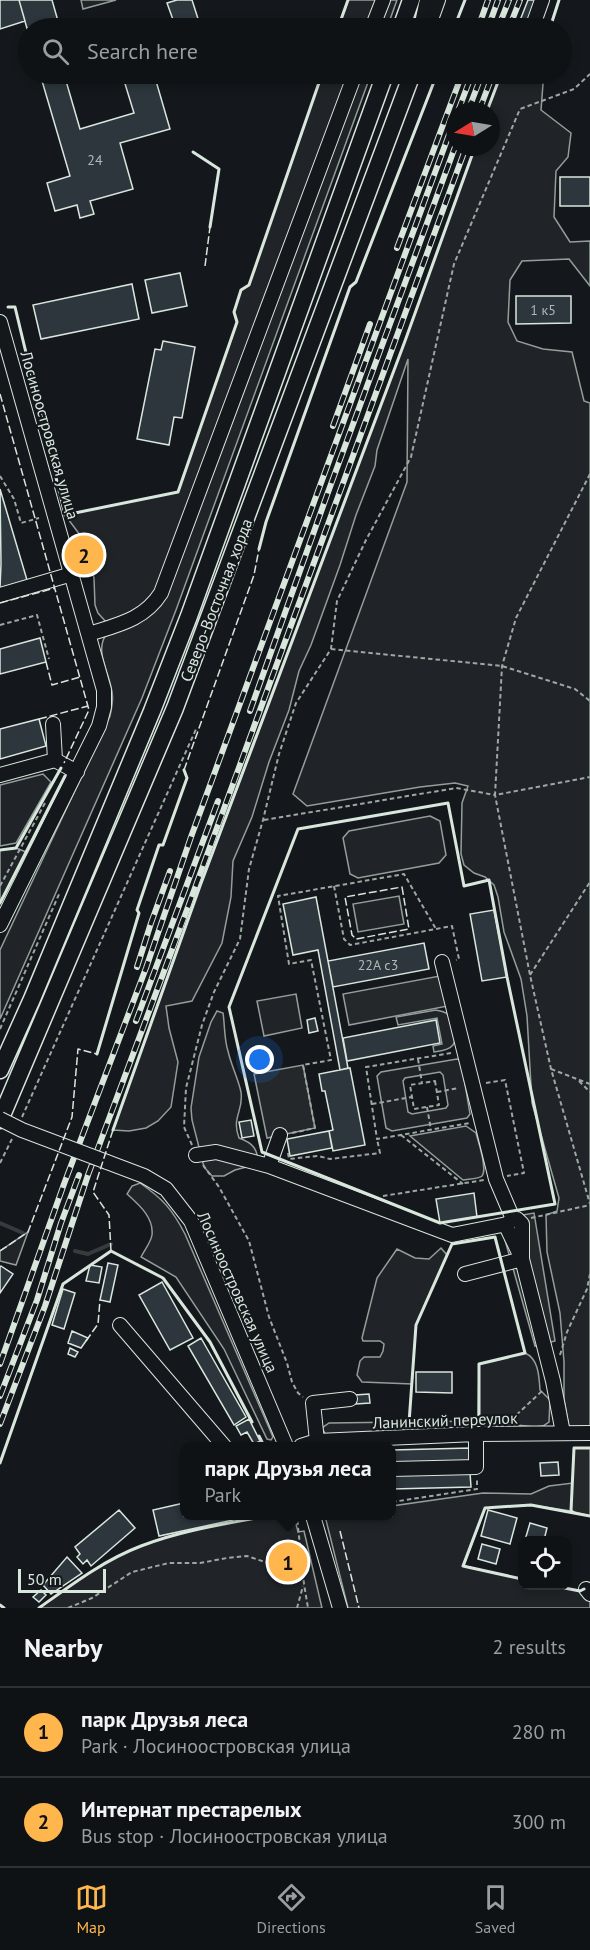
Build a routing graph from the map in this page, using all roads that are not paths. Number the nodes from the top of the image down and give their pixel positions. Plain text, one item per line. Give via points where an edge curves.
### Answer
1 (383, 0) edge
2 (411, 0) edge
3 (428, 0) edge
4 (438, 0) edge
5 (542, 0) edge
6 (376, 18) edge
7 (405, 18) edge
8 (424, 18) edge
9 (432, 18) edge
10 (536, 18) edge
11 (351, 84) edge
12 (381, 84) edge
13 (408, 84) edge
14 (0, 322) edge
15 (72, 574) junction
16 (0, 595) edge
17 (88, 634) junction
18 (53, 724) dead end
19 (56, 760) junction
20 (77, 772) junction
21 (0, 775) edge
22 (0, 925) edge
23 (442, 962) road end
24 (0, 1070) edge
25 (0, 1119) edge
26 (282, 1135) road end
27 (196, 1155) road end
28 (269, 1166) junction
29 (513, 1221) junction
30 (522, 1259) junction
31 (465, 1274) dead end
32 (120, 1325) dead end
33 (350, 1400) dead end
34 (563, 1433) junction
35 (590, 1433) edge
36 (476, 1434) junction
37 (317, 1441) junction
38 (221, 1442) edge
39 (284, 1442) edge
40 (314, 1442) edge
41 (396, 1469) edge
42 (314, 1520) edge
43 (340, 1608) edge

1 - 6 street
2 - 7 main road
3 - 8 main road
4 - 9 street
5 - 10 street
11 - 17 street via 164,586 155,602 139,616
12 - 24 main road, Северо-Восточная хорда via 168,669
13 - 25 main road, Северо-Восточная хорда via 175,708
14 - 15 street, Лосиноостровская улица
15 - 16 street
15 - 17 street, Лосиноостровская улица
17 - 20 street, Лосиноостровская улица via 104,690 104,707
18 - 19 street
19 - 20 street
19 - 21 street
20 - 22 street, Лосиноостровская улица
23 - 29 street via 496,1179
25 - 39 street, Лосиноостровская улица, bridge via 144,1176 166,1189 191,1221
26 - 28 street
27 - 28 street via 216,1152
28 - 29 street via 452,1235
29 - 30 street via 522,1224
30 - 31 street
30 - 34 street
32 - 38 street
33 - 37 street via 313,1403
34 - 35 street, Ланинский переулок
34 - 36 street, Ланинский переулок
36 - 37 street, Ланинский переулок
36 - 41 street via 476,1467
37 - 40 street, Ланинский переулок
42 - 43 street

